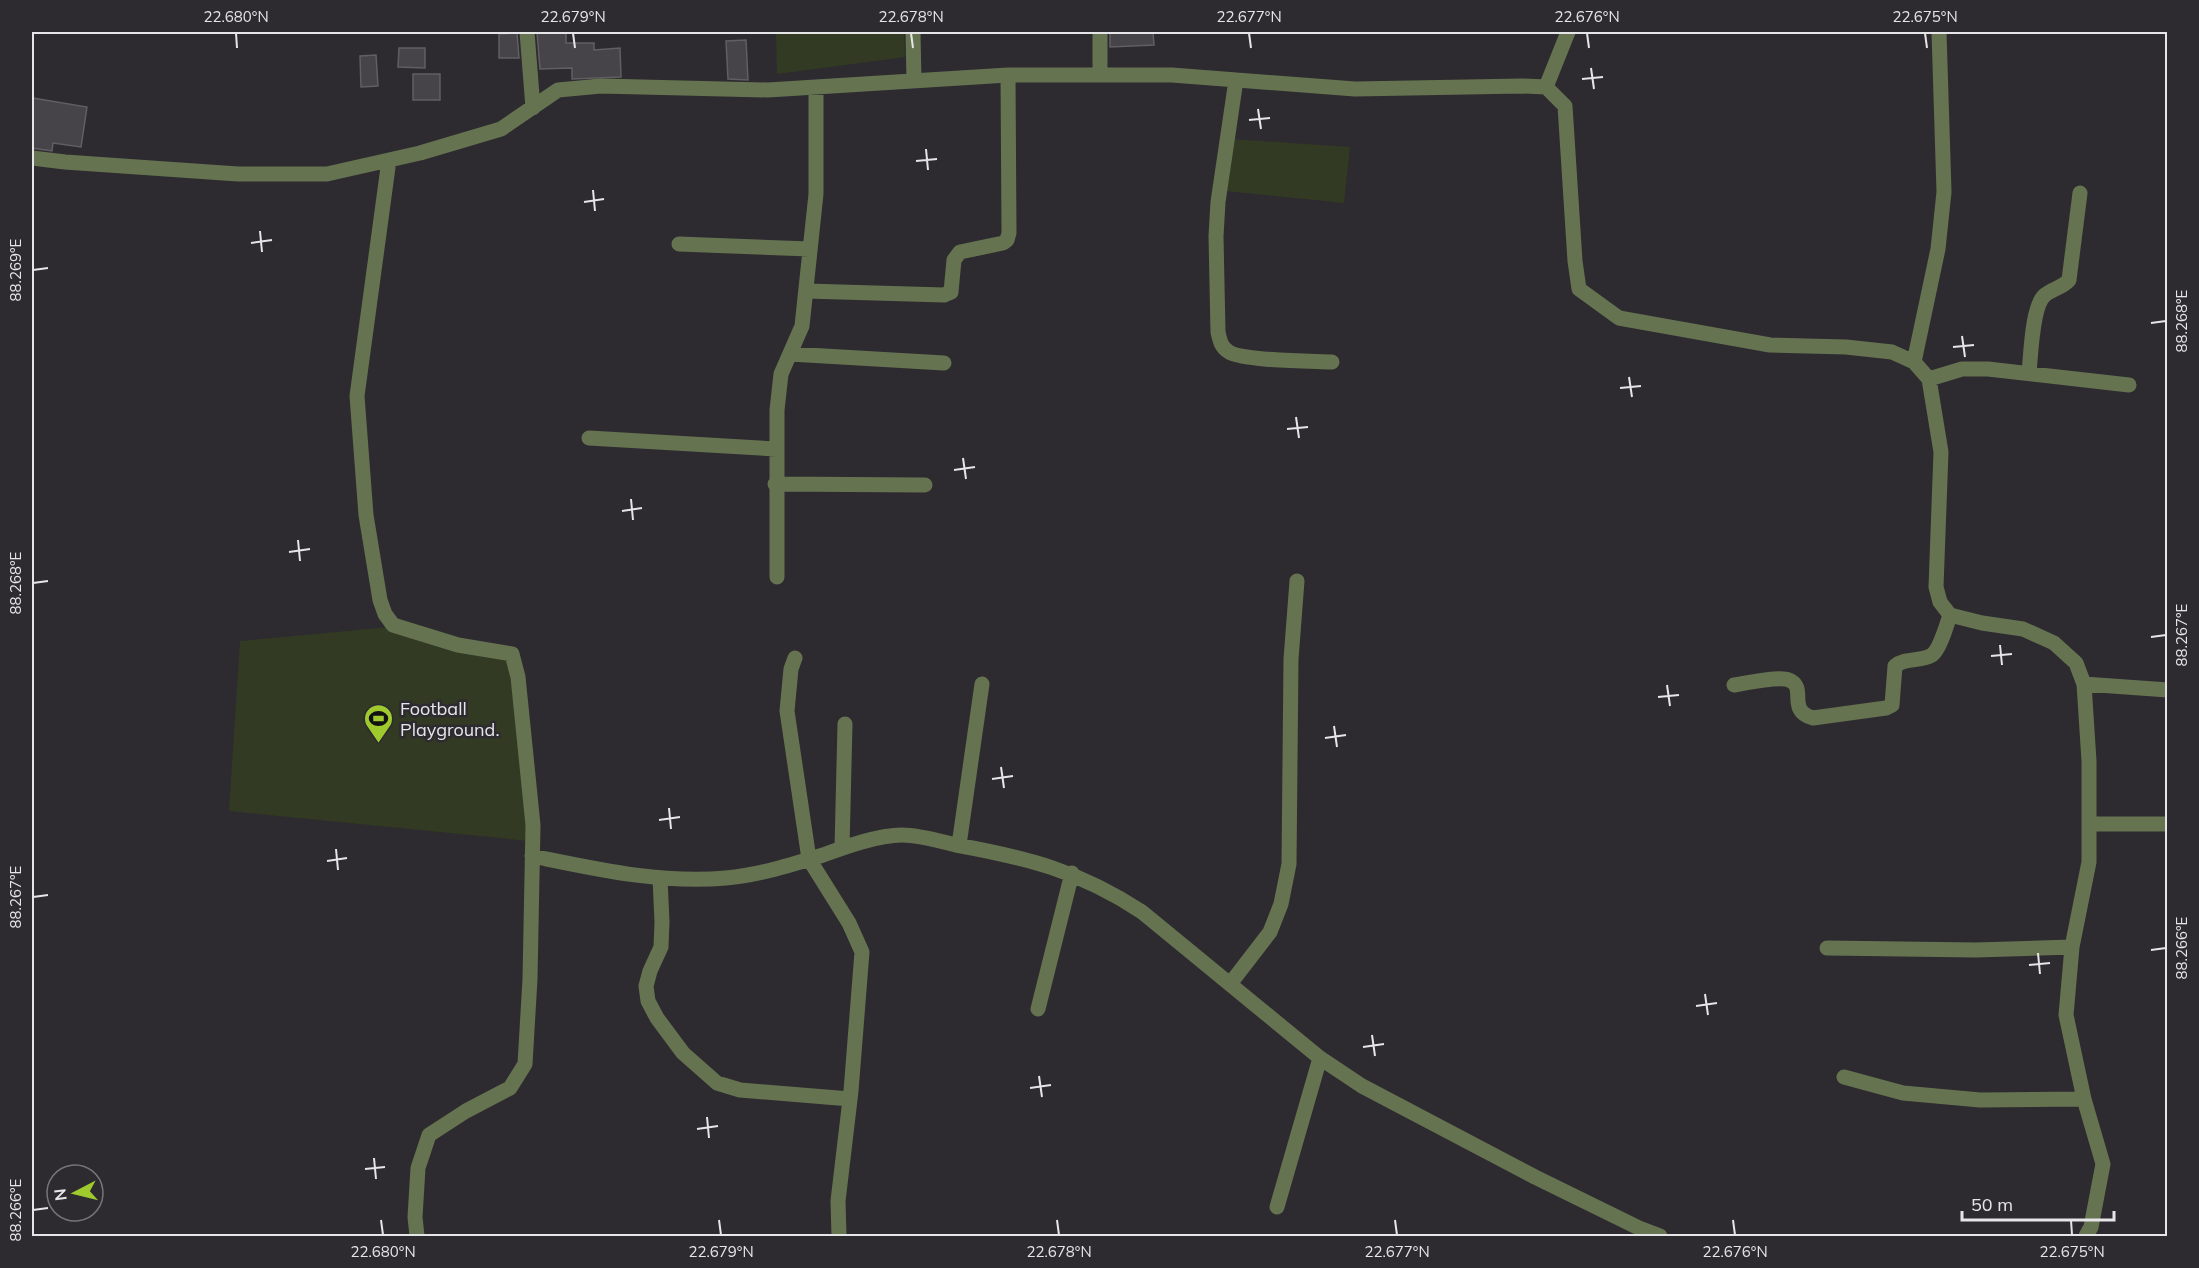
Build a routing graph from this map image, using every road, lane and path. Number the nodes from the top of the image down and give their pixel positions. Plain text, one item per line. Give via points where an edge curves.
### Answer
1 (527, 32) edge
2 (913, 32) edge
3 (1100, 32) edge
4 (1568, 32) edge
5 (1939, 32) edge
6 (1008, 75) junction
7 (1100, 75) junction
8 (1236, 80) junction
9 (914, 81) junction
10 (816, 87) junction
11 (1546, 87) junction
12 (533, 108) junction
13 (32, 158) edge
14 (389, 160) junction
15 (2080, 193) dead end
16 (680, 244) dead end
17 (810, 249) junction
18 (806, 291) junction
19 (790, 354) junction
20 (1332, 362) dead end
21 (1914, 362) junction
22 (944, 363) dead end
23 (2029, 372) junction
24 (1929, 380) junction
25 (2129, 385) dead end
26 (589, 438) dead end
27 (776, 449) junction
28 (776, 484) junction
29 (925, 485) dead end
30 (777, 577) dead end
31 (1297, 581) dead end
32 (1950, 615) junction
33 (795, 658) dead end
34 (982, 684) dead end
35 (2084, 684) junction
36 (1734, 685) dead end
37 (2168, 690) edge
38 (845, 724) dead end
39 (2089, 824) junction
40 (2168, 824) edge
41 (959, 845) junction
42 (842, 848) junction
43 (532, 856) junction
44 (809, 859) junction
45 (1072, 873) junction
46 (660, 878) junction
47 (2072, 947) junction
48 (1827, 948) dead end
49 (1230, 984) junction
50 (1038, 1009) dead end
51 (1320, 1058) junction
52 (1844, 1077) dead end
53 (850, 1099) junction
54 (2084, 1100) junction
55 (1277, 1207) dead end
56 (417, 1236) edge
57 (839, 1236) edge
58 (1657, 1236) edge
59 (2086, 1236) edge

1 - 12 street
2 - 9 street
3 - 7 street
4 - 11 street
5 - 21 street via 1944,192 1938,249
6 - 7 street
6 - 9 street
6 - 18 street via 1007,240 960,252 954,260 951,292 944,295
7 - 8 street
8 - 11 street via 1355,89
8 - 20 street via 1216,236 1218,332 1222,346 1247,357
9 - 10 street
10 - 12 street via 768,90 601,86 558,90
10 - 17 street via 816,194
11 - 21 street via 1564,106 1579,290 1619,318 1770,345 1892,352
12 - 14 street via 501,129
13 - 14 street via 238,174 327,174
14 - 43 street via 357,396 366,515 380,600 393,626 458,645 512,654 518,677
15 - 23 street via 2069,280 2043,296 2037,306
16 - 17 street
17 - 18 street
18 - 19 street via 802,326
19 - 22 street
19 - 27 street via 782,374
21 - 24 street
23 - 24 street via 1962,369
23 - 25 street
24 - 32 street via 1941,452 1936,587 1940,602
26 - 27 street
27 - 28 street
28 - 29 street
28 - 30 street
31 - 49 street via 1291,659 1289,864 1281,904 1270,932
32 - 35 street via 2023,629 2054,643 2076,663
32 - 36 street via 1931,656 1901,661 1895,666 1892,705 1886,708 1813,718 1800,711 1795,685 1790,680
33 - 44 street via 787,711
34 - 41 street
35 - 37 street
35 - 39 street
38 - 42 street
39 - 40 street
39 - 47 street via 2089,862
41 - 42 street via 902,835
41 - 45 street
42 - 44 street
43 - 46 street
43 - 56 street via 525,1064 510,1088 429,1135 418,1168
44 - 46 street via 725,878
44 - 53 street via 849,923 862,952
45 - 49 street via 1142,912
45 - 50 street
46 - 53 street via 661,948 645,986 657,1018 683,1053 717,1083 740,1090
47 - 48 street
47 - 54 street via 2066,1014
49 - 51 street
51 - 55 street
51 - 58 street via 1362,1086 1534,1177
52 - 54 street via 1903,1093 1980,1100
53 - 57 street via 838,1201
54 - 59 street via 2103,1164

